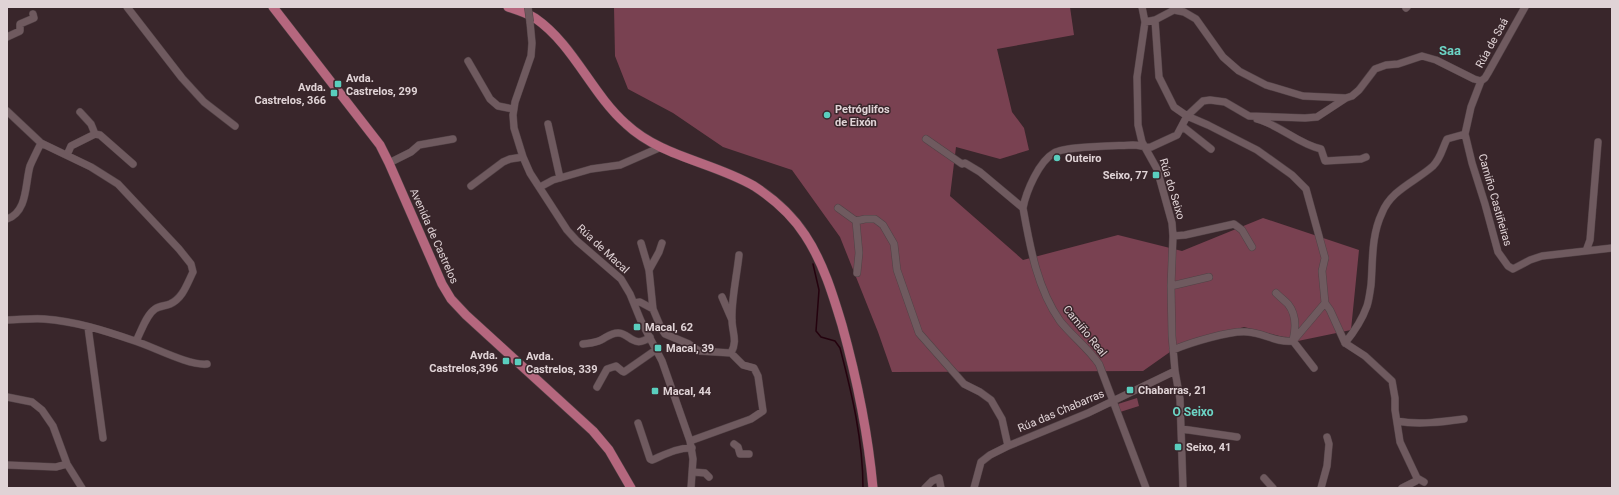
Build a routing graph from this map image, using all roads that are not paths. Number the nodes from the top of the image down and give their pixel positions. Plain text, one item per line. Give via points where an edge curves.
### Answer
1 (127, 7) edge
2 (273, 7) edge
3 (508, 7) edge
4 (527, 7) edge
5 (1142, 7) edge
6 (1525, 7) edge
7 (1170, 9) edge
8 (32, 14) dead end
9 (1155, 20) junction
10 (1145, 22) junction
11 (7, 37) edge
12 (468, 61) dead end
13 (1481, 81) junction
14 (1346, 98) junction
15 (513, 109) junction
16 (7, 111) edge
17 (80, 112) dead end
18 (1187, 116) junction
19 (1249, 116) junction
20 (548, 124) dead end
21 (234, 126) dead end
22 (1182, 126) junction
23 (95, 134) junction
24 (1465, 134) junction
25 (453, 139) dead end
26 (926, 139) dead end
27 (1598, 142) dead end
28 (41, 143) junction
29 (1144, 146) junction
30 (661, 147) junction
31 (1210, 149) dead end
32 (67, 155) junction
33 (523, 157) junction
34 (1366, 157) dead end
35 (389, 163) junction
36 (133, 164) dead end
37 (560, 178) junction
38 (471, 186) dead end
39 (540, 187) junction
40 (838, 208) dead end
41 (1022, 208) junction
42 (7, 219) edge
43 (856, 222) junction
44 (1173, 236) junction
45 (641, 243) dead end
46 (662, 243) dead end
47 (1252, 247) dead end
48 (1612, 248) edge
49 (1586, 251) junction
50 (739, 255) dead end
51 (649, 270) junction
52 (857, 273) dead end
53 (1209, 277) dead end
54 (1171, 286) junction
55 (1276, 293) dead end
56 (722, 297) dead end
57 (1325, 302) junction
58 (634, 303) junction
59 (653, 309) junction
60 (7, 320) edge
61 (732, 320) junction
62 (88, 326) junction
63 (650, 338) junction
64 (136, 341) junction
65 (1293, 341) junction
66 (1345, 343) junction
67 (583, 344) dead end
68 (657, 349) junction
69 (1173, 350) junction
70 (731, 353) junction
71 (207, 364) dead end
72 (1314, 368) dead end
73 (1175, 371) junction
74 (597, 386) dead end
75 (7, 397) edge
76 (1114, 401) junction
77 (1464, 419) dead end
78 (1397, 421) junction
79 (638, 423) dead end
80 (1182, 429) junction
81 (1237, 437) dead end
82 (1327, 437) dead end
83 (103, 438) dead end
84 (734, 444) dead end
85 (691, 445) junction
86 (1008, 446) junction
87 (749, 454) dead end
88 (67, 464) junction
89 (7, 465) edge
90 (693, 472) junction
91 (709, 477) dead end
92 (1264, 478) dead end
93 (1417, 478) junction
94 (1424, 482) dead end
95 (82, 488) edge
96 (631, 488) edge
97 (691, 488) edge
98 (873, 488) edge
99 (879, 488) edge
100 (925, 488) edge
101 (941, 488) edge
102 (974, 488) edge
103 (1146, 488) edge
104 (1183, 488) edge
105 (1273, 488) edge
106 (1321, 488) edge
107 (1402, 488) edge

1 - 21 street via 182,78 204,102
2 - 35 main road, Avenida de Castrelos via 371,132
3 - 30 main road via 534,18 548,28 626,125
4 - 15 street, Rúa de Macal, bridge via 532,38 531,56
4 - 99 main road via 557,29 605,93 631,121 670,145 756,181 786,204 810,231 828,267 853,342 871,421
5 - 10 street, Rúa do Seixo
6 - 13 street, Rúa de Saá
7 - 9 street
7 - 14 street via 1192,16 1223,57 1248,77 1302,96
8 - 11 street via 34,18 20,24 20,31
9 - 10 street
9 - 18 street via 1160,78 1174,107
10 - 29 street, Rúa do Seixo via 1137,97 1139,133
12 - 15 street via 490,99 498,106
13 - 14 street, Rúa de Saá via 1474,80 1431,57 1422,56 1375,69 1356,94
13 - 24 street, Camiño Castiñeiras via 1471,107
14 - 19 street, Rúa de Saá via 1317,117
15 - 33 street, Rúa de Macal via 514,128
16 - 28 street
17 - 23 street via 91,124
18 - 19 street via 1203,101 1210,100 1225,102
18 - 22 street
18 - 57 street via 1257,150 1292,175 1306,189 1325,258 1322,271
19 - 34 street via 1321,149 1325,161
20 - 37 street
22 - 29 street via 1177,135 1151,147
22 - 31 street
23 - 32 street via 71,146
23 - 36 street via 100,135
24 - 49 street, Camiño Castiñeiras via 1494,241 1508,266 1513,268 1542,256
24 - 66 street via 1447,139 1440,158 1386,203 1377,224 1368,306
25 - 35 street via 419,145
26 - 41 street via 962,164 965,162 980,172
27 - 49 street via 1590,240
28 - 32 street
28 - 42 street via 30,168 26,194 13,217
29 - 41 street via 1094,147 1055,152 1047,158 1035,177
29 - 44 street, Rúa do Seixo via 1157,169 1170,214
30 - 37 street via 620,165 591,169
30 - 98 main road via 754,186 783,209 808,239 827,281 851,357 865,422
32 - 64 street via 118,184 191,264 193,272 185,290 171,303 154,309
33 - 38 street via 503,162
33 - 39 street, Rúa de Macal
35 - 96 main road, Avenida de Castrelos via 451,299 593,431 609,450
37 - 39 street
39 - 58 street, Rúa de Macal via 567,230 621,280
40 - 43 street
41 - 76 street, Camiño Real via 1032,257 1045,295 1061,321 1099,364
43 - 52 street via 859,254
43 - 86 street via 875,219 883,225 894,244 897,270 919,333 964,384 991,400 1002,419
44 - 47 street via 1234,224 1242,230
44 - 54 street, Rúa do Seixo
45 - 51 street
46 - 51 street
48 - 49 street, Camiño Castiñeiras
50 - 61 street
51 - 59 street
53 - 54 street
54 - 69 street, Rúa do Seixo
55 - 65 street via 1292,311 1295,323
56 - 61 street
57 - 65 street
57 - 66 street
58 - 59 street via 640,302
58 - 63 street, Rúa de Macal
59 - 70 street via 661,328 669,337 699,351
60 - 62 street via 43,319
61 - 70 street via 735,339
62 - 64 street
62 - 83 street
63 - 67 street via 635,341 623,334 614,333 595,342
63 - 68 street, Rúa de Macal
64 - 71 street via 202,365
65 - 69 street via 1247,331 1191,343
65 - 72 street
66 - 78 street via 1365,356 1392,381
68 - 74 street via 624,372 616,366 607,369
68 - 85 street, Rúa de Macal
69 - 73 street, Rúa do Seixo
70 - 85 street via 743,365 754,368 758,376 763,411 751,420
73 - 76 street, Rúa das Chabarras
73 - 80 street, Rúa do Seixo
75 - 88 street via 32,402 42,410 56,431
76 - 86 street, Rúa das Chabarras
76 - 103 street, Camiño Real
77 - 78 street via 1418,423
78 - 93 street via 1400,442
79 - 85 street via 652,460
80 - 81 street
80 - 104 street, Rúa do Seixo
82 - 106 street via 1327,466
84 - 87 street via 740,454
85 - 90 street, Rúa de Macal
86 - 102 street, Rúa das Chabarras via 981,462
88 - 89 street via 56,467
88 - 95 street
90 - 91 street via 705,473
90 - 97 street, Rúa de Macal
92 - 105 street
93 - 94 street
93 - 107 street
100 - 101 street via 939,478

